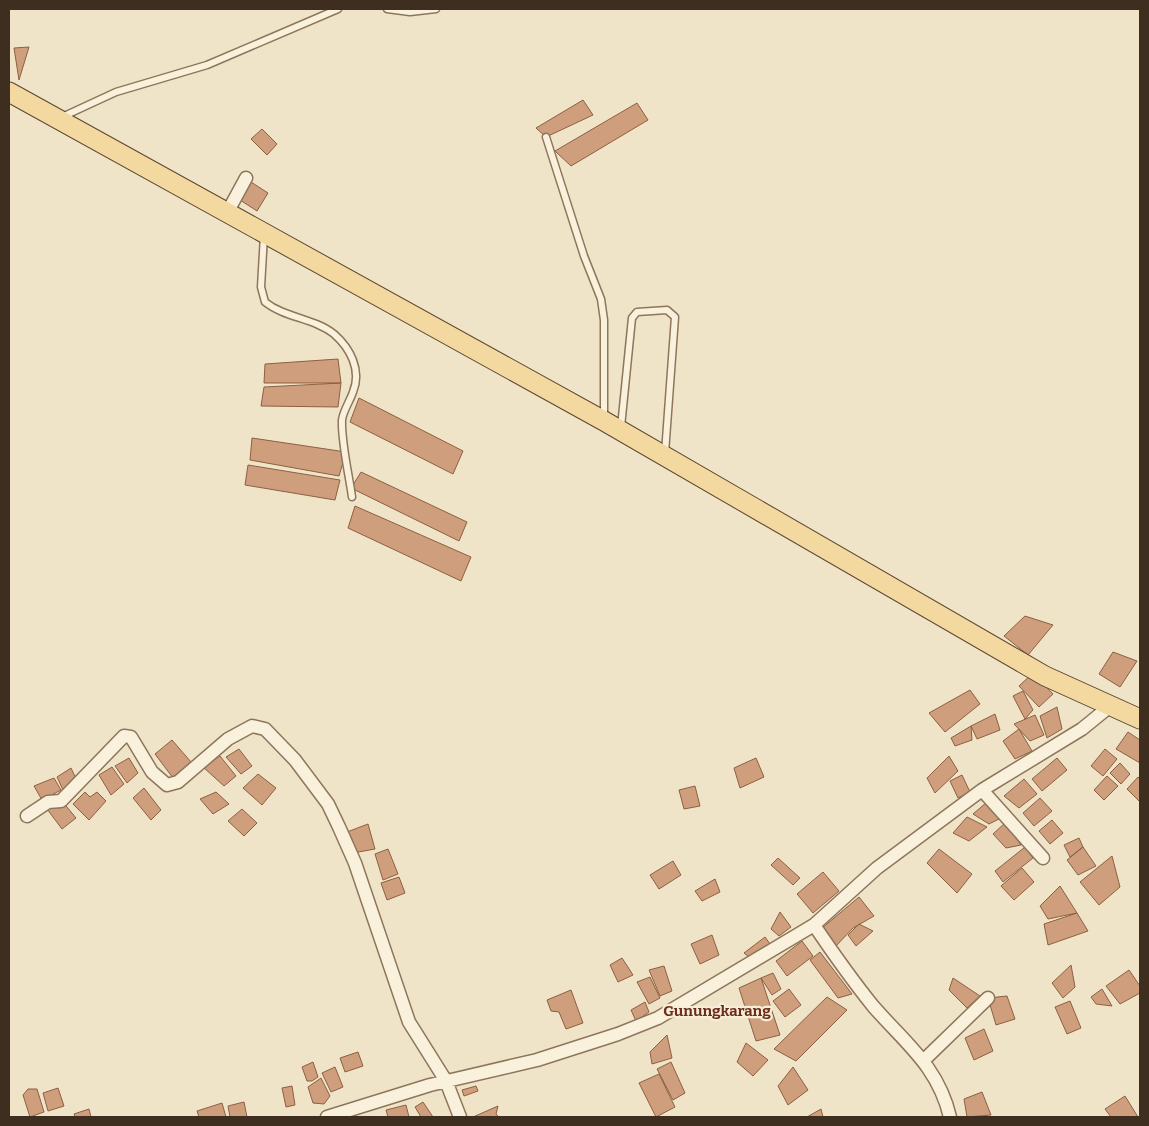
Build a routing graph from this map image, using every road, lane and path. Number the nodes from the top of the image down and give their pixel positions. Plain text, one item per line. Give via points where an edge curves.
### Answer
1 (338, 9) edge
2 (387, 9) edge
3 (436, 9) edge
4 (9, 92) edge
5 (57, 119) junction
6 (546, 137) dead end
7 (246, 178) dead end
8 (227, 213) junction
9 (264, 234) junction
10 (604, 421) junction
11 (621, 431) junction
12 (665, 456) junction
13 (352, 497) dead end
14 (1109, 707) junction
15 (1140, 720) edge
16 (982, 790) junction
17 (28, 816) dead end
18 (1043, 858) dead end
19 (814, 925) junction
20 (988, 998) dead end
21 (924, 1060) junction
22 (446, 1081) junction
23 (327, 1117) edge
24 (460, 1117) edge
25 (950, 1117) edge

1 - 5 lane via 208,65 116,92
2 - 3 lane via 410,12
4 - 5 main road
5 - 8 main road
6 - 10 lane via 584,256 602,299
7 - 8 street
8 - 9 main road
9 - 10 main road
9 - 13 lane via 261,287 265,302 332,333 347,346 352,357 355,389 342,422
10 - 11 main road
11 - 12 main road
11 - 12 lane via 632,318 637,312 667,310 675,317
12 - 14 main road via 1045,676
14 - 15 main road
14 - 16 street via 1075,734
16 - 18 street
16 - 19 street via 877,868
17 - 22 street via 48,802 61,801 124,736 131,737 152,772 167,785 178,782 242,730 257,726 265,729 295,760 328,804 355,864 410,1022
19 - 21 street via 852,980
19 - 22 street via 658,1018 537,1060
20 - 21 street
21 - 25 street via 936,1077
22 - 23 street
22 - 24 street

